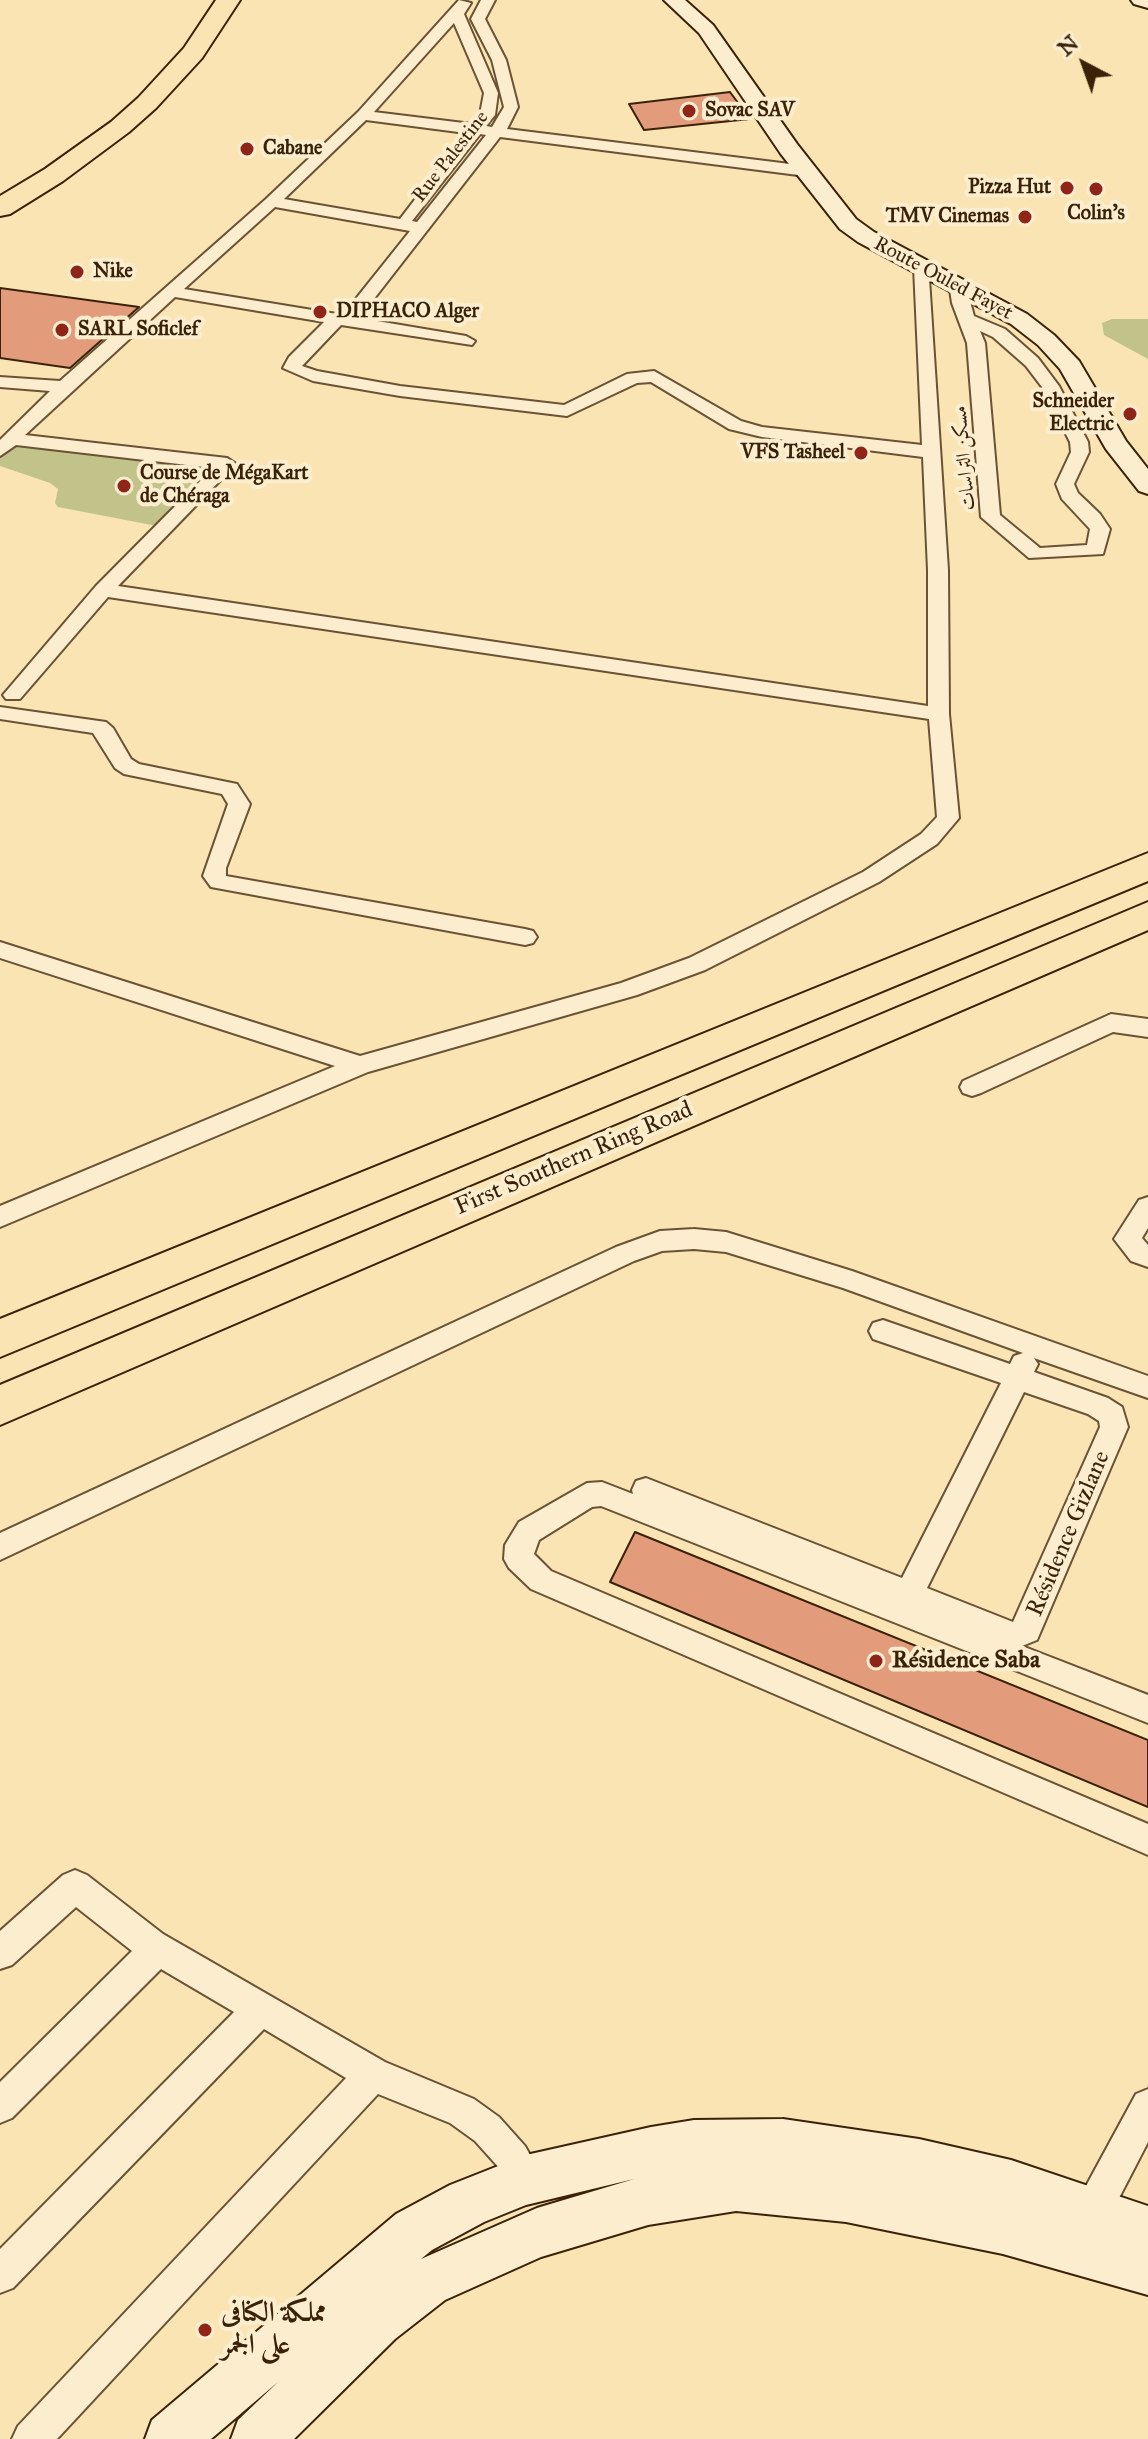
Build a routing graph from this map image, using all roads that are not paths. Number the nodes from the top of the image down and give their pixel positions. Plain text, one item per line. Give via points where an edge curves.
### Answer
1 (214, 0) edge
2 (228, 0) edge
3 (488, 0) edge
4 (674, 0) edge
5 (1141, 0) edge
6 (1148, 2) edge
7 (462, 7) edge
8 (483, 32) junction
9 (464, 35) junction
10 (426, 43) junction
11 (363, 115) junction
12 (475, 131) junction
13 (497, 134) junction
14 (806, 171) junction
15 (0, 198) edge
16 (272, 202) junction
17 (0, 208) edge
18 (422, 228) junction
19 (397, 230) junction
20 (922, 267) junction
21 (957, 283) junction
22 (173, 292) junction
23 (337, 317) junction
24 (967, 319) junction
25 (466, 341) dead end
26 (0, 382) edge
27 (64, 387) junction
28 (6, 445) edge
29 (931, 452) junction
30 (1148, 486) edge
31 (103, 590) junction
32 (7, 704) edge
33 (939, 714) junction
34 (1148, 866) edge
35 (1148, 915) edge
36 (525, 937) dead end
37 (0, 950) edge
38 (1148, 1028) edge
39 (360, 1065) junction
40 (972, 1087) dead end
41 (1148, 1207) edge
42 (0, 1217) edge
43 (1148, 1257) edge
44 (883, 1331) dead end
45 (0, 1339) edge
46 (1033, 1346) junction
47 (1017, 1379) junction
48 (1148, 1387) edge
49 (0, 1406) edge
50 (646, 1490) dead end
51 (0, 1547) edge
52 (909, 1594) junction
53 (1148, 1709) edge
54 (1148, 1840) edge
55 (158, 1949) junction
56 (0, 1953) edge
57 (261, 2008) junction
58 (373, 2074) junction
59 (0, 2106) edge
60 (1148, 2106) edge
61 (526, 2180) junction
62 (1092, 2212) junction
63 (1148, 2231) edge
64 (1148, 2270) edge
65 (0, 2275) edge
66 (31, 2439) edge
67 (171, 2439) edge
68 (257, 2439) edge

1 - 15 highway via 149,85 116,117
2 - 17 highway via 193,53 147,103 54,175
3 - 8 street via 478,19
4 - 14 main road, Route Ouled Fayet via 706,29
5 - 6 main road
7 - 9 street, Rue Palestine
7 - 10 street
8 - 9 street
8 - 13 street, Rue Palestine via 499,60 511,107
9 - 10 street
9 - 12 street, Rue Palestine via 491,93 487,115
10 - 11 street
11 - 12 street
11 - 16 street
12 - 13 street
12 - 19 street, Rue Palestine
13 - 14 street
13 - 18 street, Rue Palestine
14 - 20 main road, Route Ouled Fayet via 848,224
16 - 19 street
16 - 22 street
18 - 19 street
18 - 23 street, Rue Palestine
20 - 21 main road, Route Ouled Fayet
20 - 29 street
21 - 24 street, مسكن التراسات
21 - 30 main road, Route Ouled Fayet via 1019,319 1070,366 1115,444
22 - 23 street
22 - 27 street
23 - 25 street
23 - 29 street, Rue Palestine via 292,368 400,391 567,411 633,378 654,376 735,425
24 - 24 street, مسكن التراسات via 976,343 991,517 1036,554 1096,550 1100,529 1065,484 1080,452 1079,442 1050,386 999,333
26 - 27 street
27 - 28 street
28 - 31 street via 227,464
29 - 33 street
31 - 32 street
31 - 33 street
32 - 36 street via 99,727 132,769 229,789 239,804 215,868 219,882
33 - 39 street via 948,818 905,856 697,964 629,989
34 - 45 highway
35 - 49 highway, First Southern Ring Road
37 - 39 street
38 - 40 street via 1111,1023
39 - 42 street
41 - 43 street via 1127,1239
44 - 47 street, Résidence Gizlane
46 - 47 street
46 - 48 street
46 - 51 street via 759,1251 726,1242 660,1241
47 - 52 street
47 - 52 street, Résidence Gizlane via 1098,1406 1114,1421 1031,1625 1013,1635
50 - 52 street, Résidence Gizlane
53 - 54 street via 602,1494 575,1502 529,1531 520,1545 519,1559 541,1580
55 - 56 street via 75,1886
55 - 57 street
55 - 59 street
57 - 58 street
57 - 65 street
58 - 61 street via 462,2111 487,2129
58 - 66 street
60 - 62 street
61 - 62 main road via 694,2144 783,2143 919,2163
61 - 67 main road via 414,2232
62 - 63 main road
64 - 68 main road via 1003,2229 846,2197 736,2186 648,2200 537,2233 427,2282 377,2321

